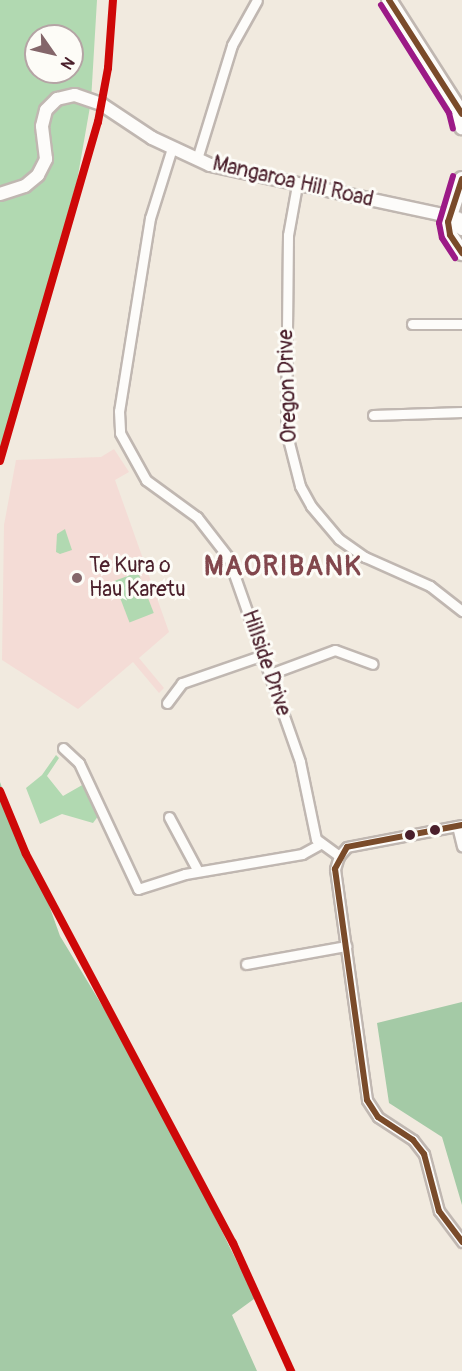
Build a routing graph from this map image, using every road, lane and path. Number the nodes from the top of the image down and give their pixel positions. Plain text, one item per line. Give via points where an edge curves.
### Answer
1 (257, 0) edge
2 (389, 0) edge
3 (460, 112) edge
4 (462, 127) edge
5 (172, 148) junction
6 (197, 159) junction
7 (462, 179) edge
8 (297, 185) junction
9 (0, 194) edge
10 (462, 204) edge
11 (458, 224) edge
12 (462, 253) edge
13 (412, 324) dead end
14 (462, 324) edge
15 (462, 412) edge
16 (373, 415) dead end
17 (462, 611) edge
18 (262, 655) junction
19 (373, 664) dead end
20 (270, 674) junction
21 (167, 703) dead end
22 (63, 748) dead end
23 (169, 817) dead end
24 (459, 825) edge
25 (320, 844) junction
26 (462, 846) edge
27 (339, 856) junction
28 (198, 871) junction
29 (346, 946) junction
30 (246, 964) dead end
31 (462, 1242) edge

1 - 6 street via 232,45
2 - 3 main road
3 - 4 main road
5 - 6 street, Mangaroa Hill Road
5 - 9 street, Mangaroa Hill Road via 101,104 75,95 62,97 44,114 47,153 41,170 29,183
5 - 18 street, Hillside Drive via 150,218 119,411 120,433 146,480 196,517 223,549
6 - 8 street, Mangaroa Hill Road
7 - 11 main road
8 - 11 street, Mangaroa Hill Road
8 - 17 street, Oregon Drive via 288,235 286,431 300,486 311,506 339,538 365,557 430,586
10 - 11 main road
11 - 12 main road via 450,235
13 - 14 street
15 - 16 street
18 - 20 street, Hillside Drive
18 - 21 street via 182,682
19 - 20 street via 335,650
20 - 25 street, Hillside Drive via 300,762
22 - 28 street via 79,763 138,890
23 - 28 street
24 - 26 street
24 - 27 street via 351,845
25 - 27 street
25 - 28 street via 302,854
27 - 29 street via 335,869
29 - 30 street
29 - 31 street via 369,1106 424,1154 440,1211

